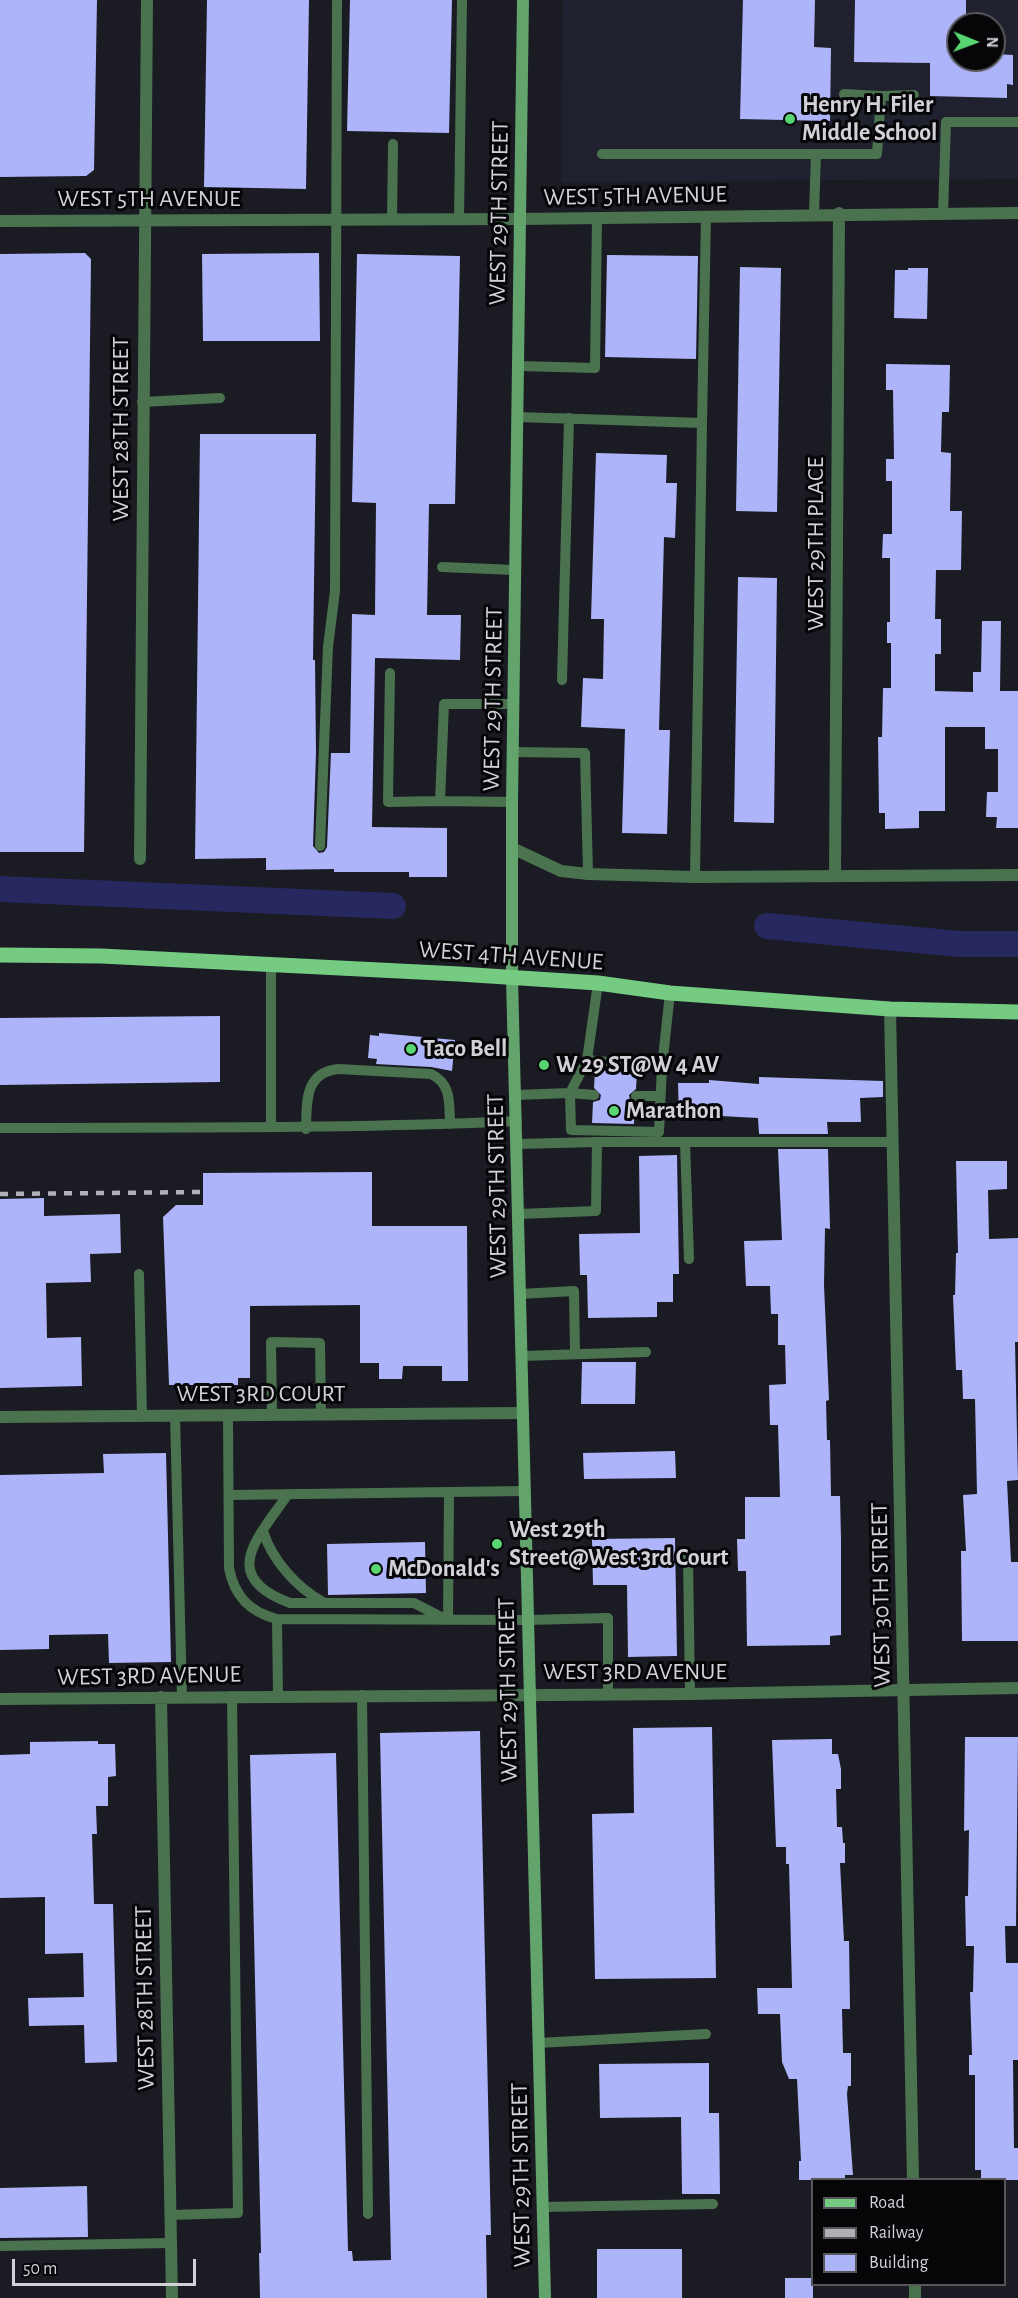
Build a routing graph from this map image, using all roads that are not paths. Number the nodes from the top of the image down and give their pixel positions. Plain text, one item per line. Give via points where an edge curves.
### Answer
1 (147, 0) edge
2 (337, 0) edge
3 (462, 0) edge
4 (523, 0) edge
5 (844, 94) dead end
6 (914, 95) dead end
7 (881, 96) junction
8 (1018, 123) edge
9 (393, 144) dead end
10 (602, 154) dead end
11 (816, 154) junction
12 (839, 213) junction
13 (943, 213) junction
14 (1018, 213) edge
15 (814, 214) junction
16 (706, 216) junction
17 (597, 218) junction
18 (335, 219) junction
19 (392, 219) junction
20 (459, 219) junction
21 (520, 219) junction
22 (143, 220) junction
23 (0, 222) edge
24 (519, 366) junction
25 (220, 398) dead end
26 (142, 402) junction
27 (518, 417) junction
28 (569, 418) junction
29 (702, 423) junction
30 (442, 567) dead end
31 (515, 570) junction
32 (390, 673) dead end
33 (562, 680) dead end
34 (514, 704) junction
35 (513, 752) junction
36 (440, 801) junction
37 (512, 802) junction
38 (320, 846) dead end
39 (512, 848) junction
40 (140, 859) dead end
41 (588, 874) junction
42 (835, 875) junction
43 (1018, 875) edge
44 (695, 877) junction
45 (0, 955) edge
46 (271, 965) junction
47 (512, 978) junction
48 (598, 984) junction
49 (670, 993) junction
50 (890, 1009) junction
51 (1018, 1012) edge
52 (587, 1060) junction
53 (662, 1067) junction
54 (570, 1093) junction
55 (516, 1095) junction
56 (594, 1095) dead end
57 (636, 1096) dead end
58 (660, 1096) junction
59 (517, 1121) junction
60 (450, 1124) junction
61 (271, 1127) junction
62 (0, 1128) edge
63 (306, 1129) junction
64 (597, 1142) junction
65 (685, 1142) junction
66 (892, 1142) junction
67 (517, 1144) junction
68 (519, 1214) junction
69 (689, 1259) dead end
70 (139, 1274) dead end
71 (520, 1294) junction
72 (646, 1352) dead end
73 (574, 1354) junction
74 (522, 1356) junction
75 (523, 1413) junction
76 (321, 1414) junction
77 (228, 1415) junction
78 (272, 1415) junction
79 (142, 1416) junction
80 (175, 1416) junction
81 (0, 1417) edge
82 (524, 1491) junction
83 (448, 1492) junction
84 (288, 1494) junction
85 (231, 1495) junction
86 (263, 1531) junction
87 (688, 1557) dead end
88 (326, 1604) junction
89 (277, 1619) junction
90 (448, 1620) junction
91 (527, 1620) junction
92 (1018, 1688) edge
93 (904, 1691) junction
94 (529, 1693) junction
95 (608, 1693) junction
96 (690, 1694) junction
97 (362, 1695) junction
98 (232, 1696) junction
99 (278, 1696) junction
100 (161, 1697) junction
101 (182, 1697) junction
102 (0, 1699) edge
103 (706, 2034) dead end
104 (538, 2043) junction
105 (913, 2178) edge
106 (713, 2204) dead end
107 (542, 2207) junction
108 (368, 2214) dead end
109 (170, 2215) junction
110 (171, 2243) junction
111 (0, 2246) edge
112 (172, 2298) edge
113 (545, 2298) edge

1 - 22 street, WEST 28TH STREET
2 - 18 lane
3 - 20 lane
4 - 21 street, WEST 29TH STREET
5 - 7 lane
6 - 7 lane
7 - 11 lane via 877,154
8 - 13 lane via 946,122
9 - 19 lane
10 - 11 lane
11 - 15 lane
12 - 13 street, WEST 5TH AVENUE
12 - 15 street, WEST 5TH AVENUE
12 - 42 street, WEST 29TH PLACE
13 - 14 street, WEST 5TH AVENUE
15 - 16 street, WEST 5TH AVENUE
16 - 17 street, WEST 5TH AVENUE
16 - 29 lane
17 - 21 street, WEST 5TH AVENUE
17 - 24 lane via 595,368
18 - 19 street, WEST 5TH AVENUE
18 - 22 street, WEST 5TH AVENUE
18 - 38 lane via 335,591 327,647
19 - 20 street, WEST 5TH AVENUE
20 - 21 street, WEST 5TH AVENUE
21 - 24 street, WEST 29TH STREET
22 - 23 street, WEST 5TH AVENUE
22 - 26 street, WEST 28TH STREET
24 - 27 street, WEST 29TH STREET
25 - 26 lane
26 - 40 street, WEST 28TH STREET
27 - 28 lane
27 - 31 street, WEST 29TH STREET
28 - 29 lane
28 - 33 lane
29 - 44 lane
30 - 31 lane
31 - 34 street, WEST 29TH STREET
32 - 36 lane via 388,802
34 - 35 street, WEST 29TH STREET
34 - 36 lane via 444,704
35 - 37 street, WEST 29TH STREET
35 - 41 lane via 585,753
36 - 37 lane
37 - 39 street, WEST 29TH STREET
39 - 41 street via 561,871
39 - 47 street, WEST 29TH STREET
41 - 44 street
42 - 43 street
42 - 44 street
45 - 46 main road, WEST 4TH AVENUE
46 - 47 main road, WEST 4TH AVENUE
46 - 61 lane
47 - 48 main road, WEST 4TH AVENUE
47 - 55 street, WEST 29TH STREET
48 - 49 main road, WEST 4TH AVENUE
48 - 52 lane
49 - 50 main road, WEST 4TH AVENUE
49 - 53 lane
50 - 51 main road, WEST 4TH AVENUE
50 - 66 street, WEST 30TH STREET
52 - 53 lane
52 - 54 lane
53 - 58 lane
54 - 55 lane
54 - 56 lane
54 - 58 lane via 571,1130 659,1132
55 - 59 street, WEST 29TH STREET
57 - 58 lane
59 - 60 lane
59 - 67 street, WEST 29TH STREET
60 - 63 lane
60 - 63 lane via 448,1091 431,1074 338,1069 316,1077 308,1088
61 - 62 lane
61 - 63 lane
64 - 65 lane
64 - 67 lane
64 - 68 lane via 596,1211
65 - 66 lane
65 - 69 lane
66 - 93 street, WEST 30TH STREET
67 - 68 street, WEST 29TH STREET
68 - 71 street, WEST 29TH STREET
70 - 79 lane
71 - 73 lane via 574,1291
71 - 74 street, WEST 29TH STREET
72 - 73 lane
73 - 74 lane
74 - 75 street, WEST 29TH STREET
75 - 76 street, WEST 3RD COURT
75 - 82 street, WEST 29TH STREET
76 - 78 street, WEST 3RD COURT
76 - 78 lane via 320,1342 271,1342
77 - 78 street, WEST 3RD COURT
77 - 80 street, WEST 3RD COURT
77 - 85 lane
79 - 80 street, WEST 3RD COURT
79 - 81 street, WEST 3RD COURT
80 - 101 lane
82 - 83 lane
82 - 91 street, WEST 29TH STREET
83 - 84 lane
83 - 90 lane
84 - 85 lane
84 - 86 lane
85 - 89 lane via 232,1586 246,1604
86 - 88 lane via 268,1548 304,1591
86 - 88 lane via 249,1553 248,1568 258,1585 290,1603
87 - 96 lane
88 - 90 lane via 414,1602
89 - 90 lane
89 - 99 lane
90 - 91 lane
91 - 94 street, WEST 29TH STREET
91 - 95 lane via 608,1618
92 - 93 street, WEST 3RD AVENUE
93 - 96 street, WEST 3RD AVENUE
93 - 105 street, WEST 30TH STREET
94 - 95 street, WEST 3RD AVENUE
94 - 97 street, WEST 3RD AVENUE
94 - 104 street, WEST 29TH STREET
95 - 96 street, WEST 3RD AVENUE
97 - 99 street, WEST 3RD AVENUE
97 - 108 lane
98 - 99 street, WEST 3RD AVENUE
98 - 101 street, WEST 3RD AVENUE
98 - 109 lane via 238,2213
100 - 101 street, WEST 3RD AVENUE
100 - 102 street, WEST 3RD AVENUE
100 - 109 street, WEST 28TH STREET
103 - 104 lane
104 - 107 street, WEST 29TH STREET
106 - 107 lane
107 - 113 street, WEST 29TH STREET
109 - 110 street, WEST 28TH STREET
110 - 111 lane
110 - 112 street, WEST 28TH STREET

